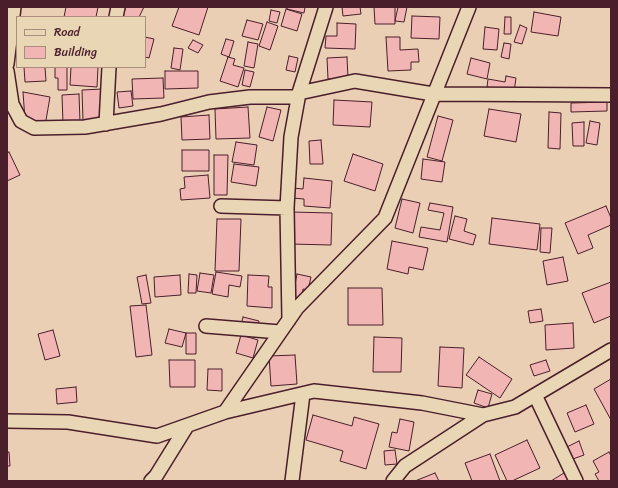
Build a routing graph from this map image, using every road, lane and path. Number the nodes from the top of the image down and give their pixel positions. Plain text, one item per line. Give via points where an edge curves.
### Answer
1 (14, 7) edge
2 (326, 7) edge
3 (469, 7) edge
4 (7, 64) edge
5 (109, 68) edge
6 (7, 71) edge
7 (433, 94) junction
8 (298, 95) junction
9 (611, 95) edge
10 (106, 124) junction
11 (221, 206) dead end
12 (287, 208) junction
13 (289, 320) junction
14 (206, 326) dead end
15 (280, 332) junction
16 (611, 350) edge
17 (303, 394) junction
18 (535, 395) junction
19 (225, 412) junction
20 (483, 415) junction
21 (7, 421) edge
22 (187, 426) junction
23 (151, 481) edge
24 (292, 481) edge
25 (393, 481) edge
26 (576, 481) edge

1 - 4 street
2 - 8 street
3 - 7 street
5 - 10 street
6 - 10 street via 12,104 21,121 34,128
7 - 8 street via 355,80
7 - 9 street
7 - 13 street via 385,218 297,308
8 - 10 street via 250,96 209,102
8 - 12 street via 291,137
11 - 12 street
12 - 13 street
13 - 15 street
14 - 15 street
15 - 19 street
16 - 18 street
17 - 19 street
17 - 20 street via 314,391 422,403
17 - 24 street
18 - 20 street via 515,407
18 - 26 street
19 - 22 street
20 - 25 street via 405,466
21 - 22 street via 68,422 157,436
22 - 23 street

